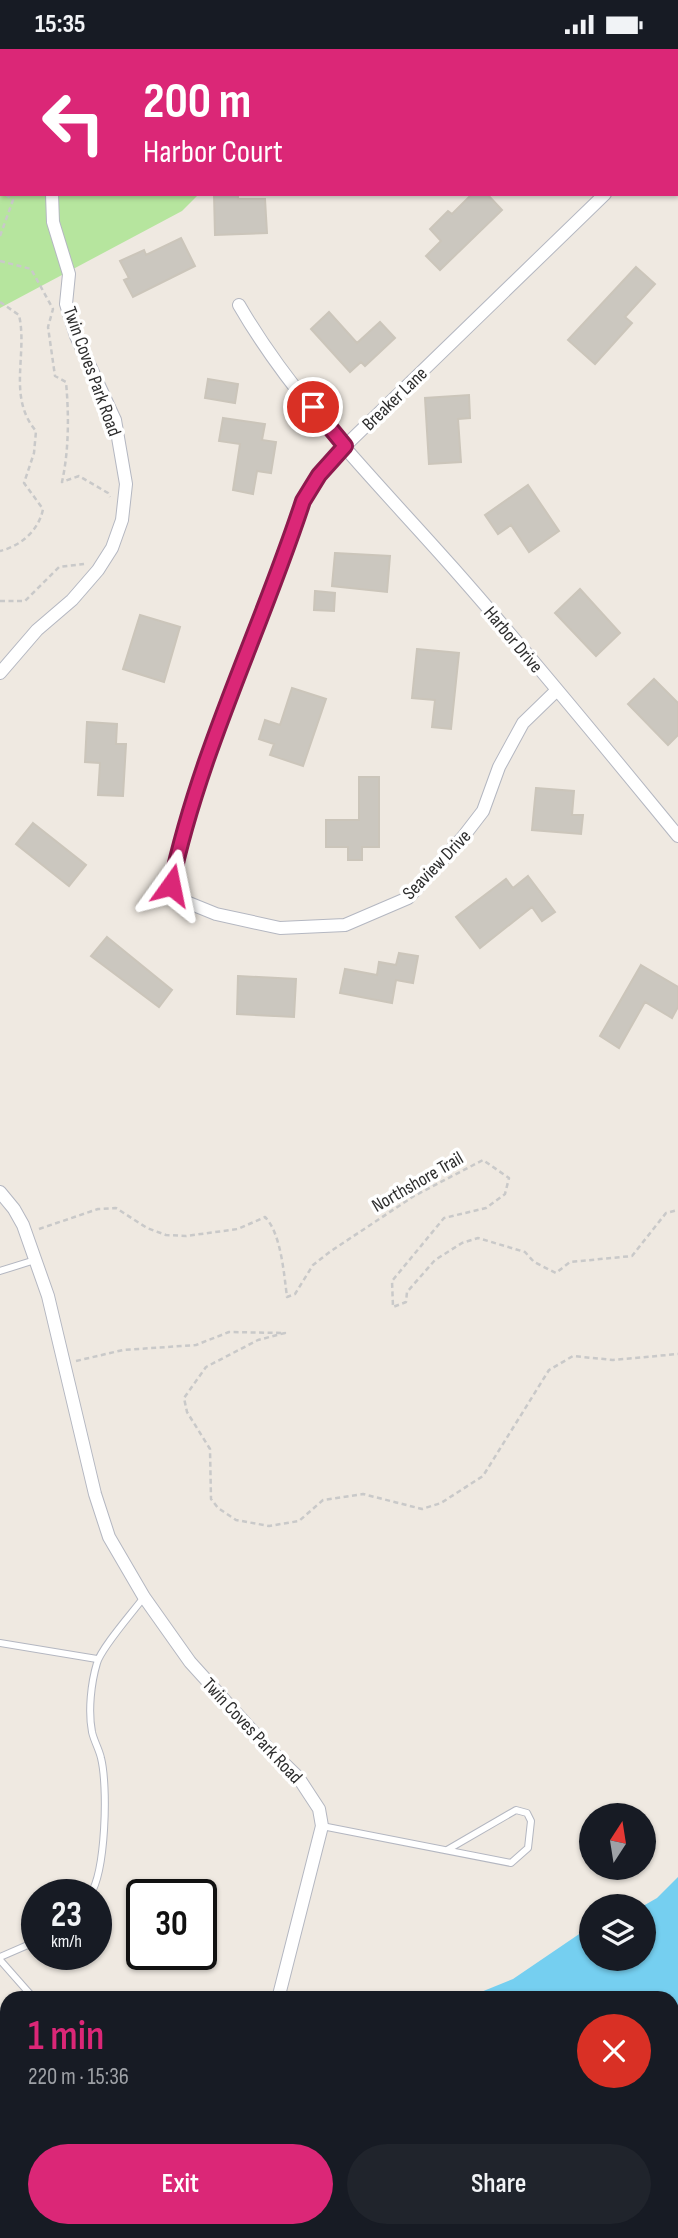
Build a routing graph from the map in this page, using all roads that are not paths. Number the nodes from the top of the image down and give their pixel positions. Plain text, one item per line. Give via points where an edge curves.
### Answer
1 (52, 196) edge
2 (603, 196) edge
3 (239, 305) dead end
4 (345, 446) junction
5 (0, 673) edge
6 (557, 690) junction
7 (678, 836) edge
8 (171, 885) joint
9 (0, 1192) edge
10 (35, 1260) junction
11 (0, 1271) edge
12 (144, 1597) junction
13 (0, 1643) edge
14 (97, 1659) junction
15 (322, 1826) junction
16 (447, 1850) junction
17 (98, 1879) edge
18 (21, 1948) edge
19 (2, 1957) edge
20 (28, 1991) edge
21 (280, 1991) edge

1 - 5 street, Twin Coves Park Road via 53,222 69,274 66,304 115,420 126,484 112,548 98,570
2 - 4 street, Breaker Lane
3 - 4 street, Harbor Drive via 265,349
4 - 6 street, Harbor Drive
4 - 8 street, Breaker Lane via 303,501 208,751
6 - 7 street, Harbor Drive
6 - 8 street, Seaview Drive via 523,723 499,767 483,811 408,898 345,925 280,928 216,914 179,899
9 - 10 street, Twin Coves Park Road via 14,1209
10 - 11 lane
10 - 12 street, Twin Coves Park Road via 66,1362 108,1537
12 - 14 lane
12 - 15 street, Twin Coves Park Road via 190,1662 299,1777 319,1809
13 - 14 lane
14 - 17 lane via 91,1712 102,1759 104,1819
15 - 16 lane
15 - 21 street
16 - 16 lane via 516,1810 527,1813 531,1821 528,1847 511,1863
18 - 19 lane
19 - 20 lane

